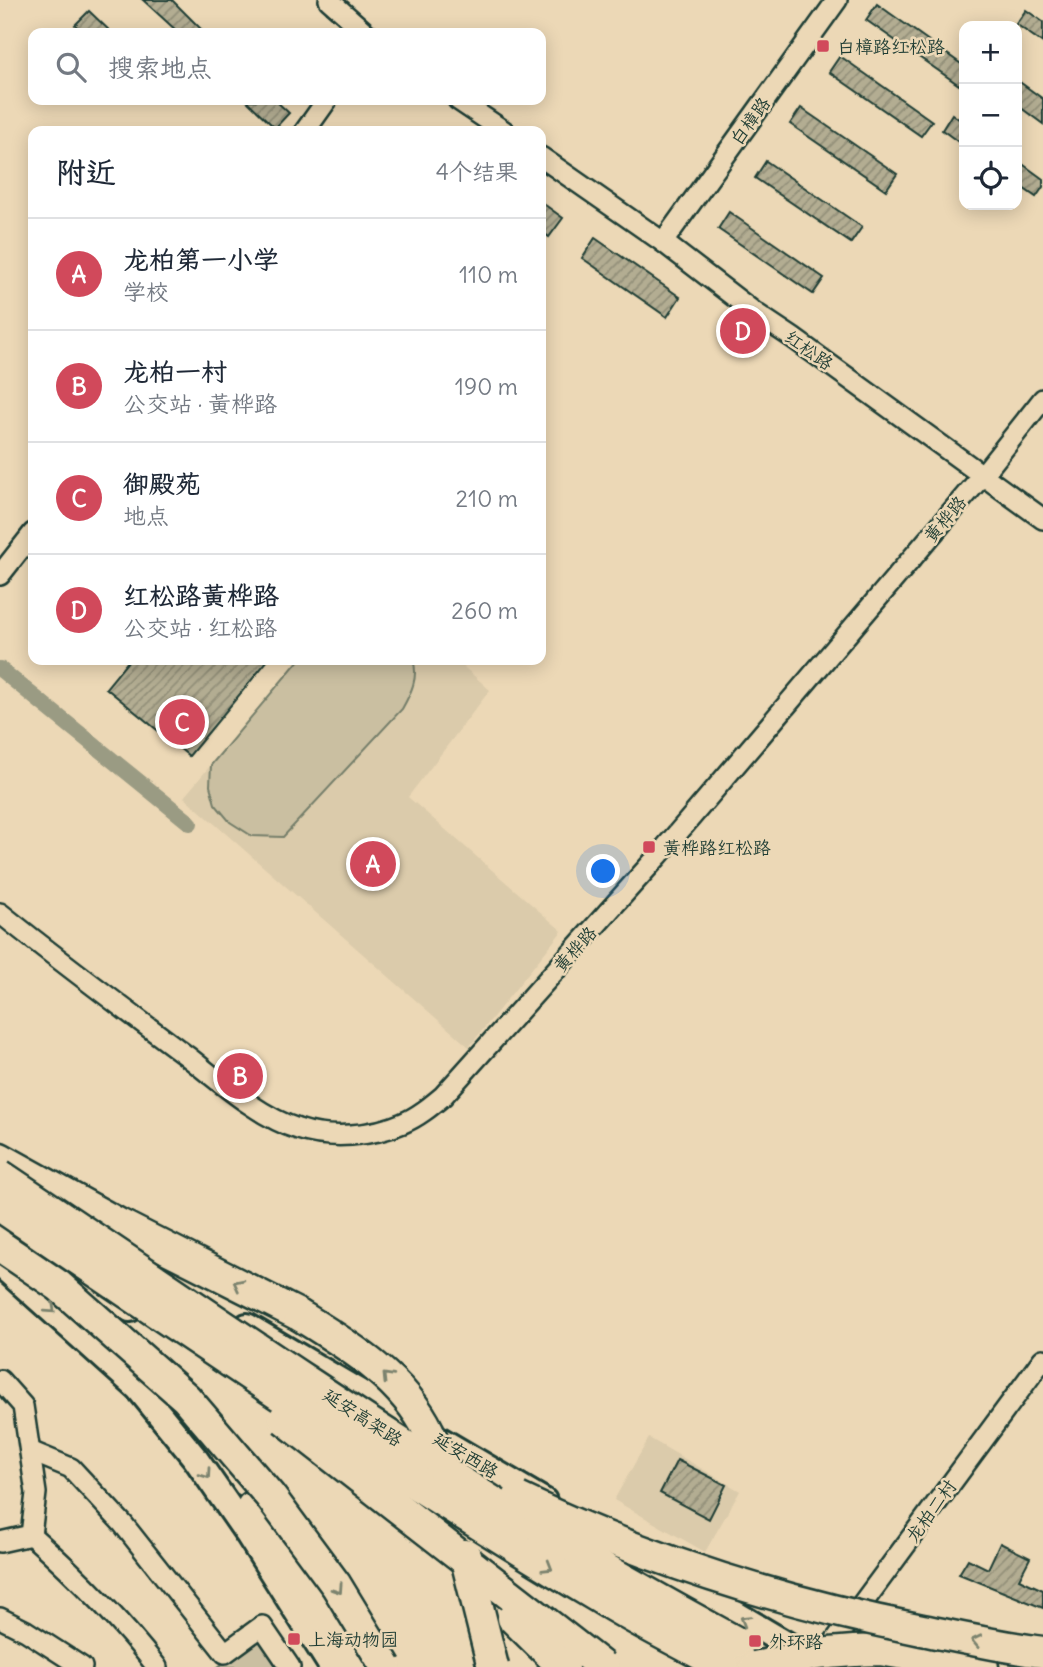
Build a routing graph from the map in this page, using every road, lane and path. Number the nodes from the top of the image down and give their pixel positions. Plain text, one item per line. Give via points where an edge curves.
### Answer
1 (329, 0) edge
2 (837, 0) edge
3 (360, 28) edge
4 (323, 105) edge
5 (465, 105) edge
6 (309, 126) edge
7 (497, 126) edge
8 (546, 160) edge
9 (663, 242) junction
10 (1043, 399) edge
11 (982, 476) junction
12 (1043, 519) edge
13 (28, 539) edge
14 (0, 575) edge
15 (0, 913) edge
16 (0, 1158) edge
17 (0, 1177) edge
18 (0, 1207) edge
19 (0, 1236) edge
20 (0, 1246) edge
21 (0, 1264) edge
22 (52, 1286) junction
23 (90, 1287) junction
24 (120, 1341) junction
25 (1043, 1359) edge
26 (292, 1371) junction
27 (0, 1380) edge
28 (263, 1403) junction
29 (30, 1451) junction
30 (31, 1535) junction
31 (0, 1542) edge
32 (0, 1618) edge
33 (854, 1651) junction
34 (1043, 1652) edge
35 (728, 1658) edge
36 (822, 1665) edge
37 (82, 1667) edge
38 (157, 1667) edge
39 (290, 1667) edge
40 (331, 1667) edge
41 (350, 1667) edge
42 (364, 1667) edge
43 (386, 1667) edge
44 (493, 1667) edge
45 (563, 1667) edge
46 (603, 1667) edge
47 (755, 1667) edge
48 (770, 1667) edge
49 (786, 1667) edge
50 (930, 1667) edge
51 (983, 1667) edge

1 - 3 street
2 - 9 street, 白樟路
4 - 6 street
5 - 7 street
8 - 9 street, 红松路
9 - 11 street, 红松路
10 - 11 street, 黄桦路
11 - 12 street, 红松路
11 - 15 street, 黄桦路 via 658,856 466,1072 443,1096 404,1122 379,1131 340,1134 299,1130 275,1119
13 - 14 street
44 -> 16 highway, bridge via 444,1473 429,1432 401,1391 378,1368 299,1315
17 - 26 highway, 延安高架路, bridge
36 -> 17 main road, 延安西路
18 - 28 highway, bridge
18 -> 35 highway, 延安高架路, bridge via 480,1526 600,1599
19 - 22 main road
19 - 23 main road, 延安西路
20 - 24 highway, bridge via 59,1286
21 -> 40 main road via 138,1388 195,1458 249,1536
22 - 23 main road
22 - 42 main road via 146,1372 230,1469
23 - 48 main road, 延安西路
24 - 41 highway, bridge via 173,1396 244,1496
24 -> 43 highway, bridge via 186,1398 270,1496 336,1585
25 - 36 street, 龙柏二村
34 -> 26 highway, bridge via 861,1618 673,1564 520,1499
26 - 35 highway, 延安高架路, bridge via 614,1575
27 - 29 street via 23,1406
28 - 45 highway, bridge via 450,1558
28 - 46 highway, bridge
29 - 30 street via 36,1493
29 - 39 street via 71,1468 123,1524 225,1653 262,1626
30 - 31 street
30 - 38 street via 127,1627
32 - 37 street
33 - 47 highway, bridge
33 - 50 highway
33 - 51 highway via 880,1650
35 - 49 highway, bridge

